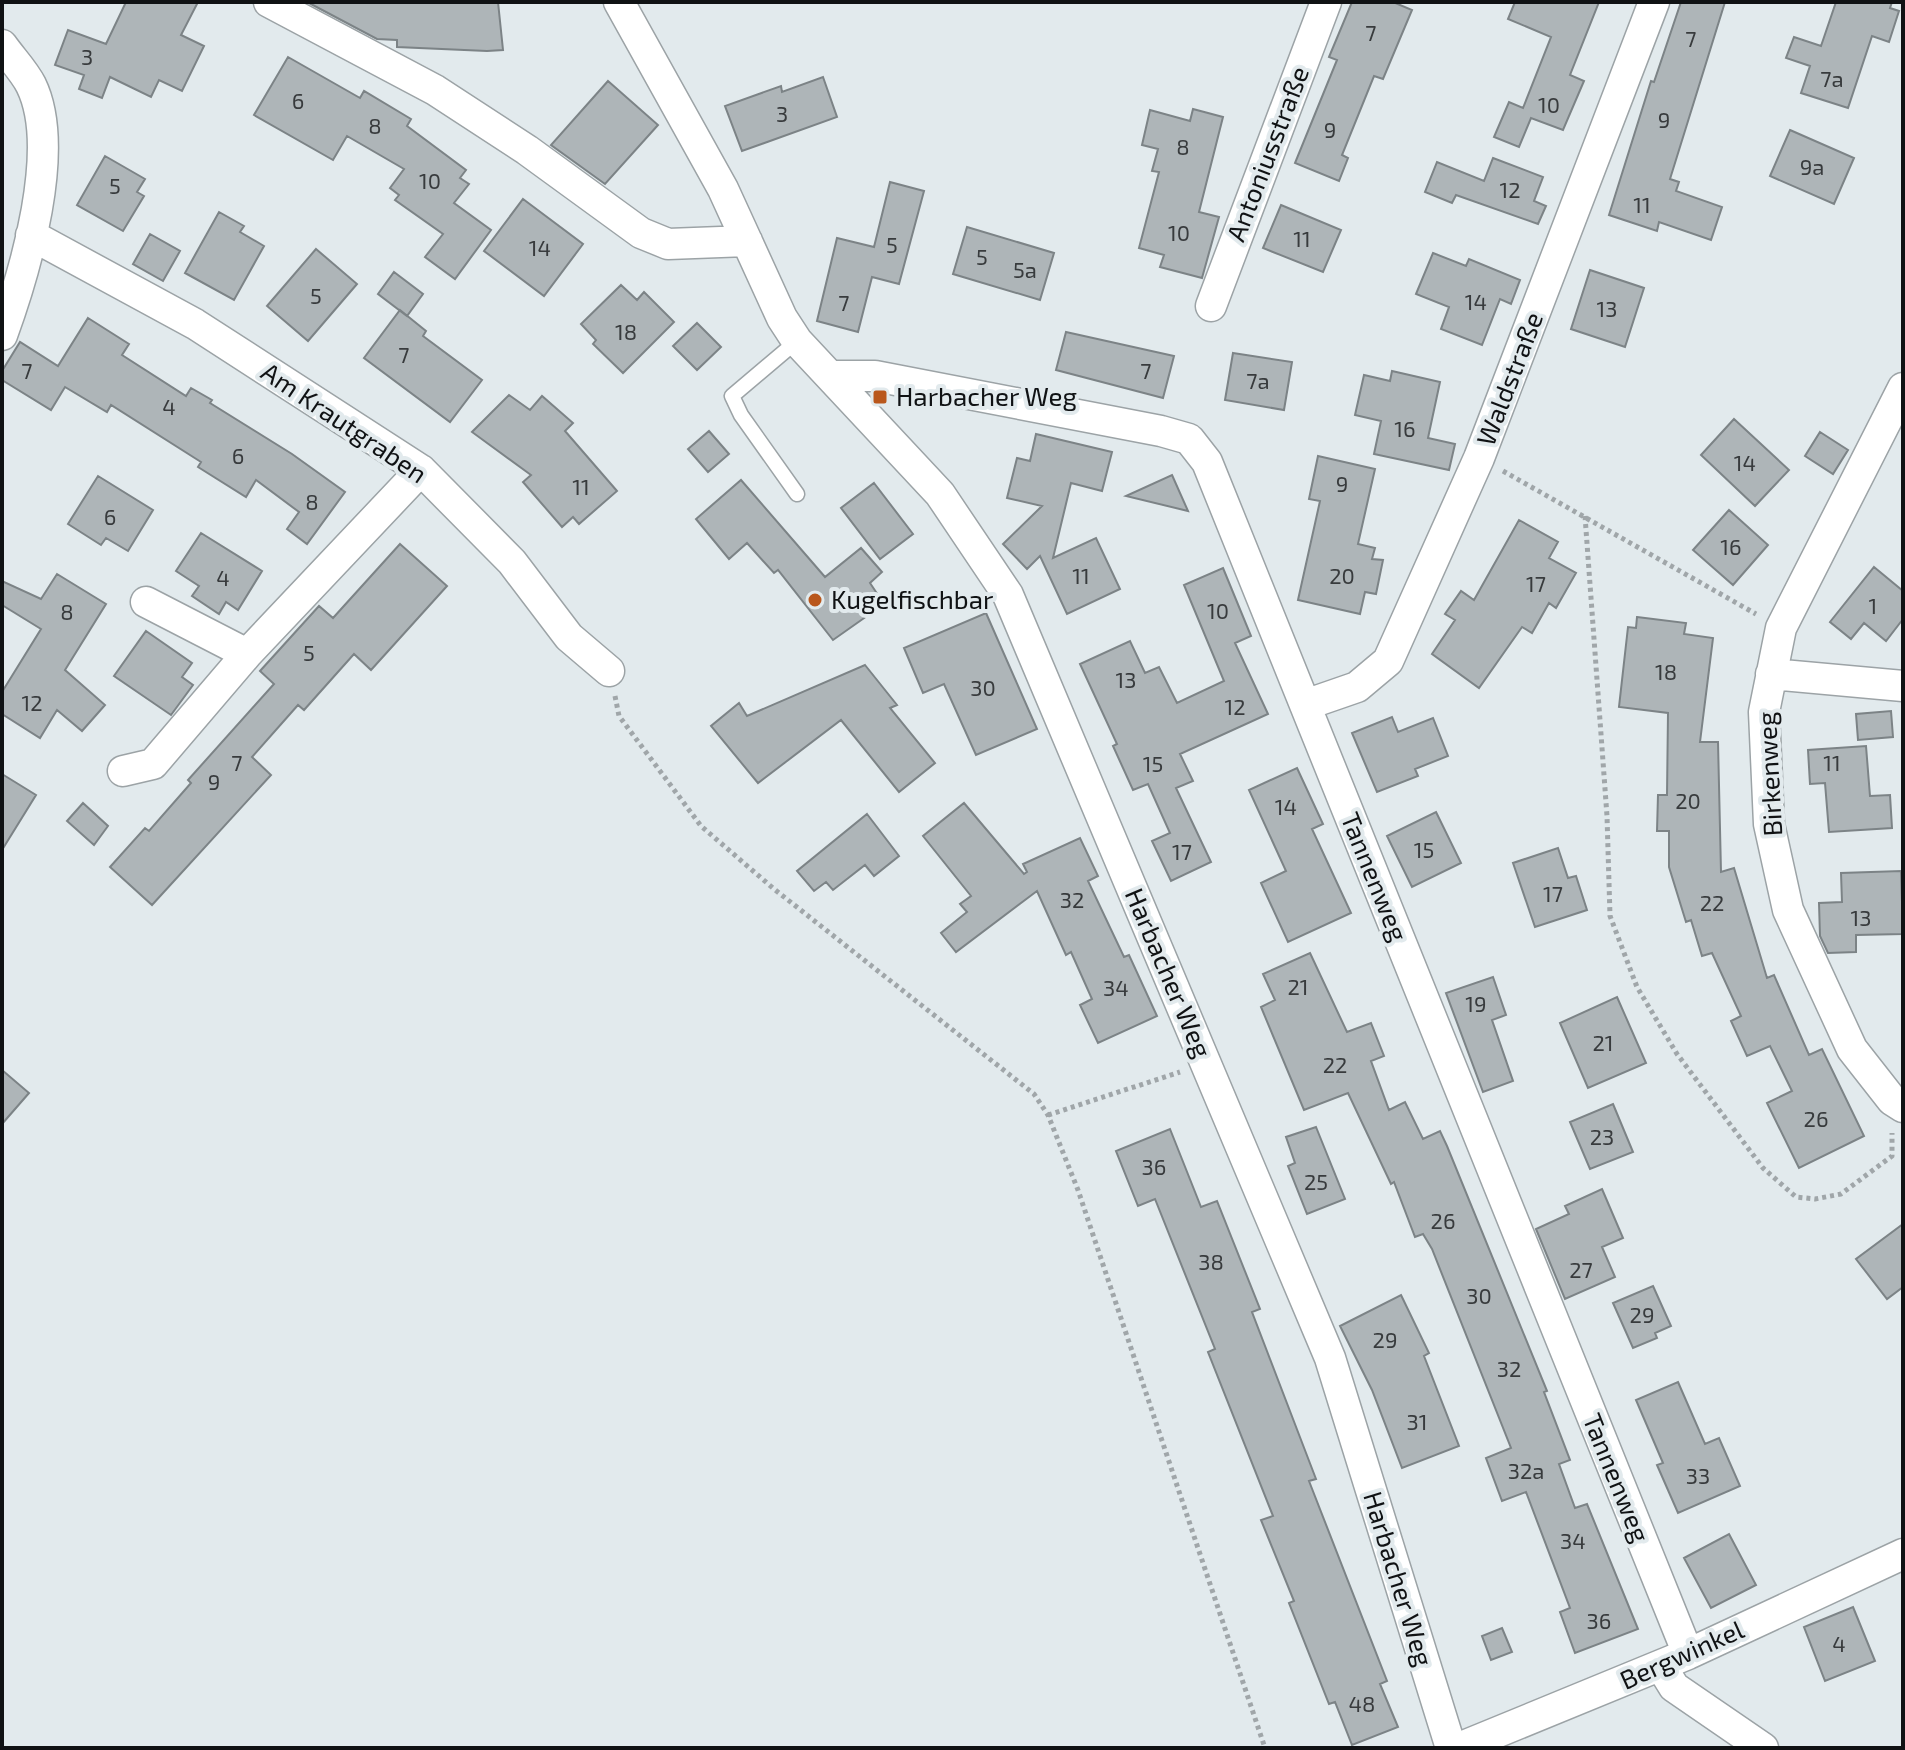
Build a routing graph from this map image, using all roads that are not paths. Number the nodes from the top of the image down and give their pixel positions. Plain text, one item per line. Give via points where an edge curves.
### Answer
1 (269, 2) edge
2 (619, 2) edge
3 (1326, 2) edge
4 (1654, 2) edge
5 (2, 45) edge
6 (31, 235) junction
7 (747, 241) junction
8 (1211, 306) dead end
9 (2, 335) edge
10 (797, 341) junction
11 (833, 376) junction
12 (1903, 388) edge
13 (421, 470) junction
14 (797, 494) dead end
15 (146, 602) dead end
16 (247, 654) junction
17 (609, 671) road end
18 (1771, 674) junction
19 (1903, 686) edge
20 (1305, 705) junction
21 (123, 771) dead end
22 (1898, 1104) edge
23 (1903, 1554) edge
24 (1674, 1660) junction
25 (1451, 1748) edge
26 (1459, 1748) edge
27 (1763, 1748) edge

1 - 7 street via 435,90 641,233 668,244
2 - 7 street, Harbacher Weg
3 - 8 street, Antoniusstraße
4 - 20 street, Waldstraße via 1479,458 1388,661 1357,687
5 - 6 street via 31,86 45,146
6 - 9 street
6 - 13 street, Am Krautgraben via 195,324
7 - 10 street, Harbacher Weg
10 - 11 street, Harbacher Weg
10 - 14 lane via 732,396
11 - 20 street, Tannenweg via 875,376 1189,439 1207,462
11 - 25 street, Harbacher Weg via 940,494 1008,595 1330,1358
12 - 18 street, Birkenweg via 1781,628
13 - 16 street
13 - 17 street, Am Krautgraben via 512,562 569,637
15 - 16 street
16 - 21 street via 153,764
18 - 19 street
18 - 22 street, Birkenweg via 1764,755 1769,824 1788,910 1852,1049
20 - 24 street, Tannenweg
23 - 24 street, Bergwinkel
24 - 26 street, Bergwinkel
24 - 27 street, Tannenweg via 1674,1687

